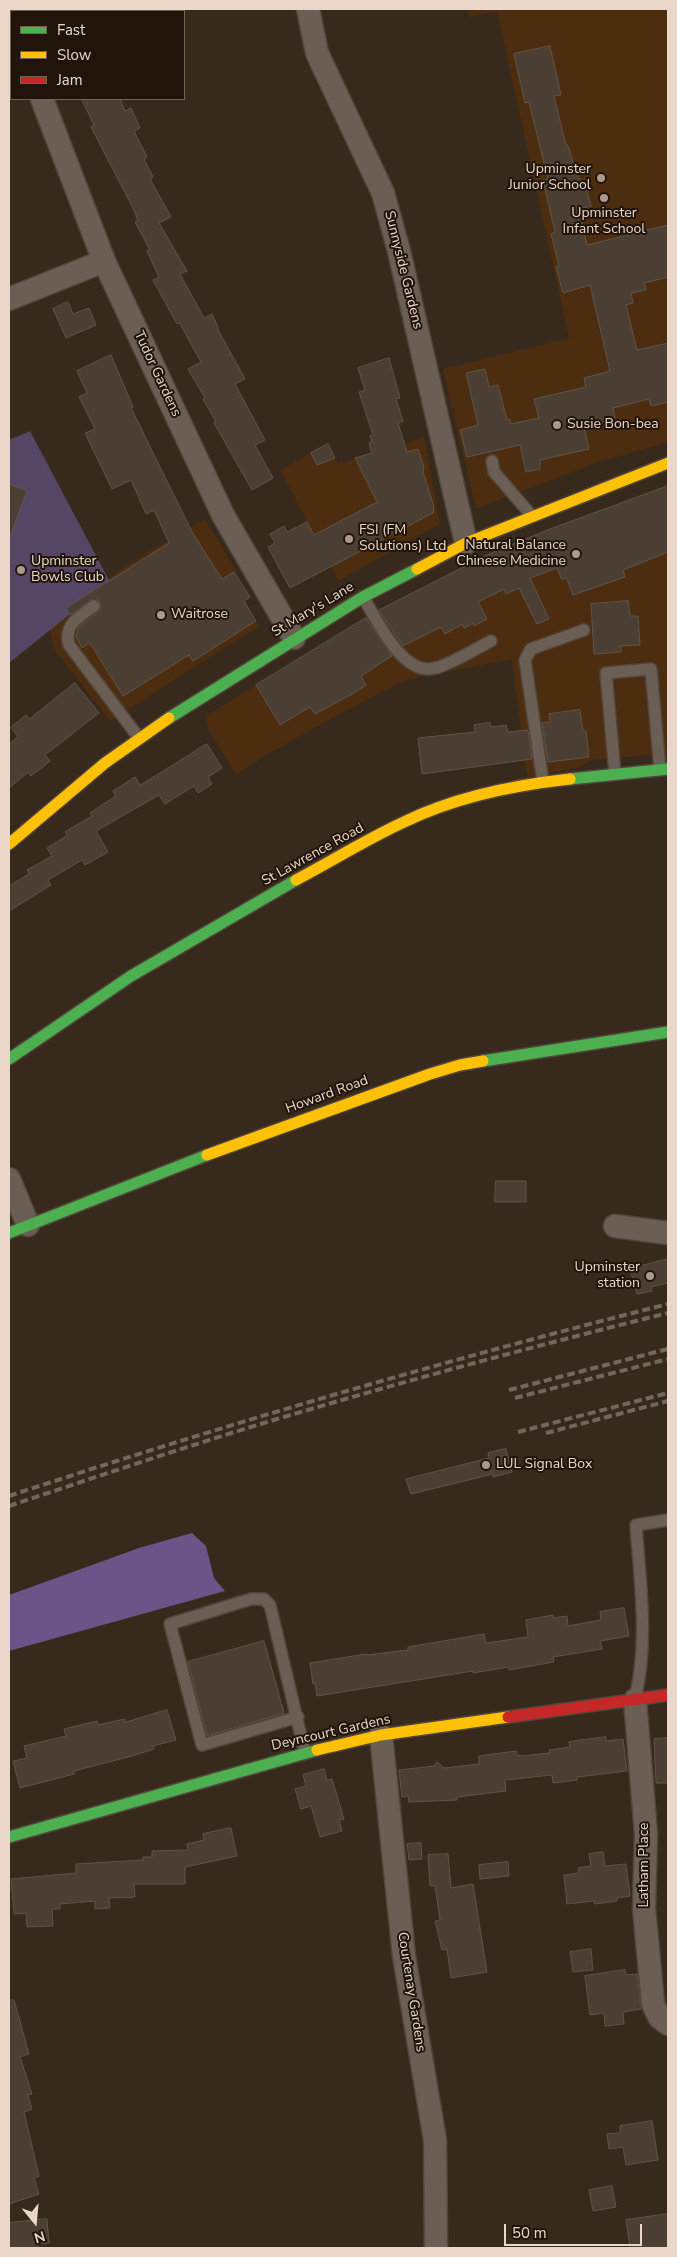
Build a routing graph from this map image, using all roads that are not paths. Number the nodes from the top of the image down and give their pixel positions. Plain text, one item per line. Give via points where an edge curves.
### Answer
1 (308, 9) edge
2 (42, 100) edge
3 (104, 261) junction
4 (9, 299) edge
5 (492, 461) dead end
6 (668, 463) edge
7 (532, 516) junction
8 (466, 542) junction
9 (363, 597) junction
10 (94, 606) dead end
11 (584, 630) dead end
12 (294, 638) junction
13 (491, 641) dead end
14 (139, 738) junction
15 (664, 770) edge
16 (615, 774) junction
17 (543, 782) junction
18 (9, 844) edge
19 (668, 1032) edge
20 (9, 1059) edge
21 (9, 1179) edge
22 (615, 1226) dead end
23 (18, 1229) edge
24 (668, 1233) edge
25 (668, 1520) edge
26 (668, 1695) edge
27 (635, 1700) junction
28 (298, 1718) junction
29 (381, 1735) junction
30 (306, 1753) junction
31 (9, 1837) edge
32 (668, 2024) edge
33 (436, 2248) edge

1 - 8 street, Sunnyside Gardens via 317,52 383,193 400,251
2 - 3 street, Tudor Gardens
3 - 4 street
3 - 12 street, Tudor Gardens via 223,515
5 - 7 lane via 494,472
6 - 7 street, St Mary's Lane
7 - 8 street, St Mary's Lane
8 - 9 street, St Mary's Lane
9 - 12 street, St Mary's Lane
9 - 13 lane via 399,655 418,667 434,669
10 - 14 lane via 72,623 66,636 69,646
11 - 17 lane via 531,650 525,660
12 - 14 street, St Mary's Lane
14 - 18 street, St Mary's Lane
15 - 16 street, St Lawrence Road
15 - 16 lane via 651,669 606,673
16 - 17 street, St Lawrence Road
17 - 20 street, St Lawrence Road via 471,797 405,821 131,976
19 - 23 street, Howard Road via 460,1065 430,1074 186,1163
21 - 23 street
22 - 24 street
25 - 27 lane via 636,1525 642,1672
26 - 27 street, Deyncourt Gardens
27 - 29 street, Deyncourt Gardens
27 - 32 street, Latham Place via 646,1834 644,1908 653,2004 659,2017
28 - 28 lane via 270,1604 264,1599 250,1599 170,1624 202,1745
28 - 30 lane
29 - 30 street, Deyncourt Gardens
29 - 33 street, Courtenay Gardens via 404,1956 435,2140
30 - 31 street, Deyncourt Gardens

